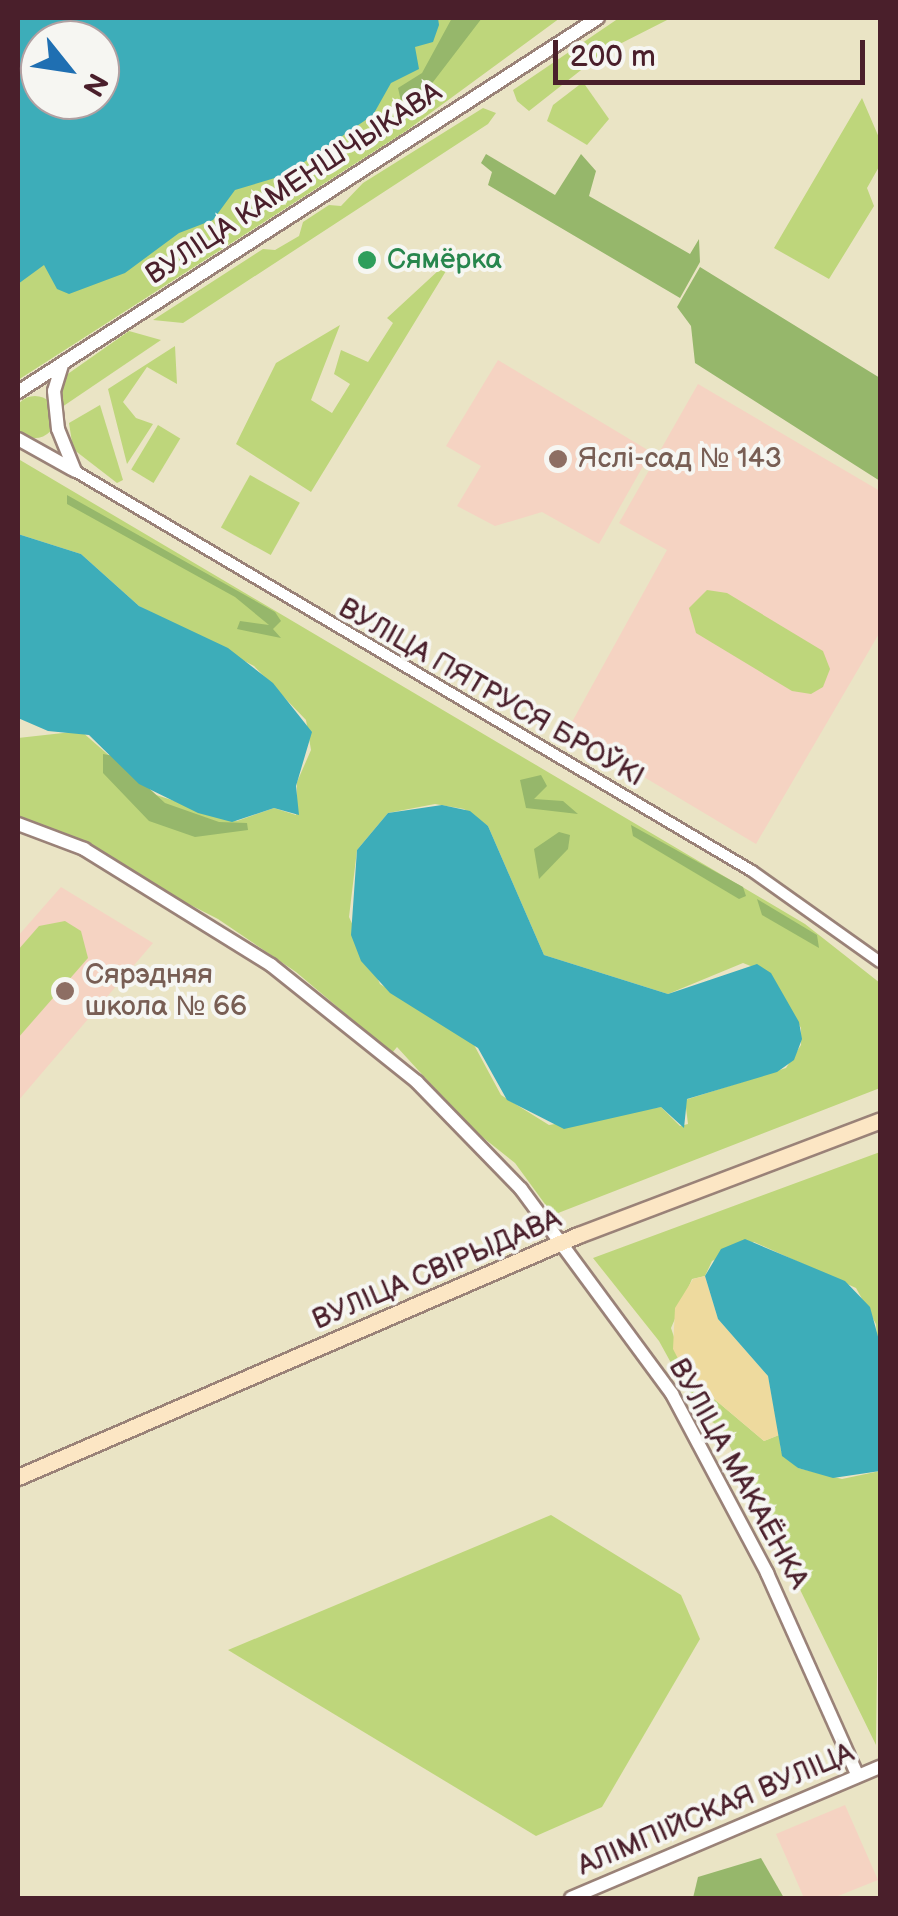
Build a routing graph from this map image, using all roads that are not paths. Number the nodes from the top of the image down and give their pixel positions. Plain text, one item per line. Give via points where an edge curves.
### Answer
1 (598, 18) edge
2 (63, 363) junction
3 (22, 389) edge
4 (56, 407) junction
5 (58, 429) junction
6 (18, 439) edge
7 (34, 448) junction
8 (75, 470) junction
9 (18, 824) edge
10 (880, 962) edge
11 (880, 1120) edge
12 (558, 1245) junction
13 (18, 1477) edge
14 (880, 1767) edge
15 (858, 1776) junction
16 (571, 1898) edge

1 - 2 street, ВУЛІЦА КАМЕНШЧЫКАВА
2 - 3 street, ВУЛІЦА КАМЕНШЧЫКАВА
2 - 4 street
3 - 4 street via 44,390
4 - 5 street
5 - 7 street via 48,446
5 - 8 street
6 - 7 street
7 - 8 street
8 - 10 street, ВУЛІЦА ПЯТРУСЯ БРОЎКІ via 752,871
9 - 12 street, ВУЛІЦА МАКАЁНКА via 84,849 316,998 473,1137 521,1189
11 - 12 main road, ВУЛІЦА СВІРЫДАВА
12 - 13 main road, ВУЛІЦА СВІРЫДАВА
12 - 15 street, ВУЛІЦА МАКАЁНКА via 672,1394 768,1574
14 - 15 street, АЛІМПІЙСКАЯ ВУЛІЦА
15 - 16 street, АЛІМПІЙСКАЯ ВУЛІЦА

